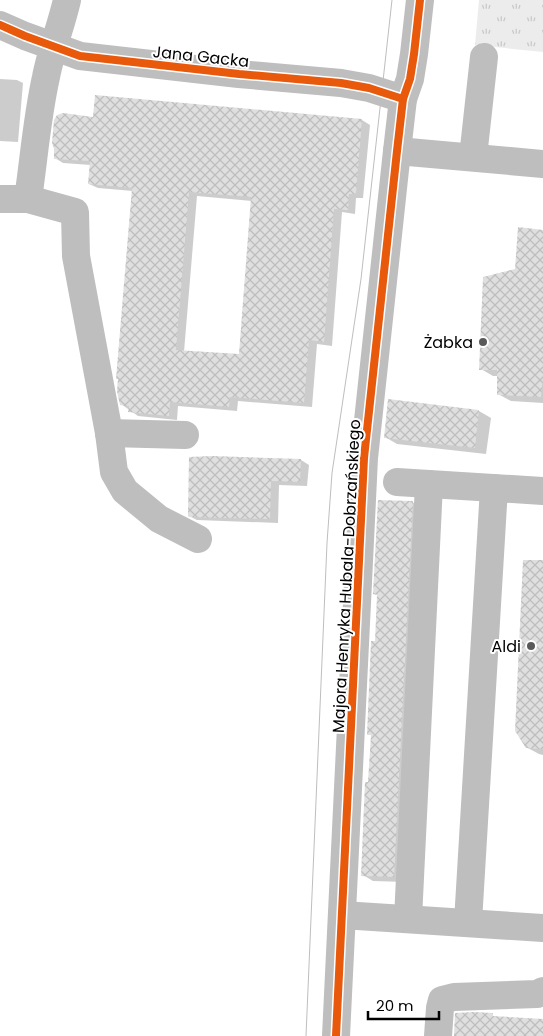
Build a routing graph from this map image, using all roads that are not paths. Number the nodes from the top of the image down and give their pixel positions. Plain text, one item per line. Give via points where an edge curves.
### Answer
1 (67, 0) edge
2 (420, 0) edge
3 (0, 25) edge
4 (53, 47) junction
5 (484, 57) dead end
6 (403, 99) junction
7 (397, 151) junction
8 (473, 157) junction
9 (543, 164) edge
10 (0, 199) edge
11 (28, 199) junction
12 (109, 433) junction
13 (185, 436) dead end
14 (397, 482) dead end
15 (429, 484) junction
16 (494, 488) junction
17 (543, 491) edge
18 (198, 539) dead end
19 (342, 915) junction
20 (408, 918) junction
21 (468, 922) junction
22 (543, 928) edge
23 (543, 991) edge
24 (336, 1036) edge
25 (438, 1036) edge

1 - 4 street
2 - 6 street, Majora Henryka Hubala-Dobrzańskiego via 410,79
3 - 4 street, Jana Gacka
4 - 6 street, Jana Gacka via 80,56 342,83
4 - 11 street via 45,79
5 - 8 street
6 - 7 street, Majora Henryka Hubala-Dobrzańskiego
7 - 8 street
7 - 19 street, Majora Henryka Hubala-Dobrzańskiego via 364,458
8 - 9 street
10 - 11 street
11 - 12 street via 75,212 76,256
12 - 13 street
12 - 18 street via 114,472 126,492 159,519
14 - 15 street
15 - 16 street
15 - 20 street
16 - 17 street
16 - 21 street
19 - 20 street
19 - 24 street, Majora Henryka Hubala-Dobrzańskiego
20 - 21 street
21 - 22 street
23 - 25 street via 442,1000

